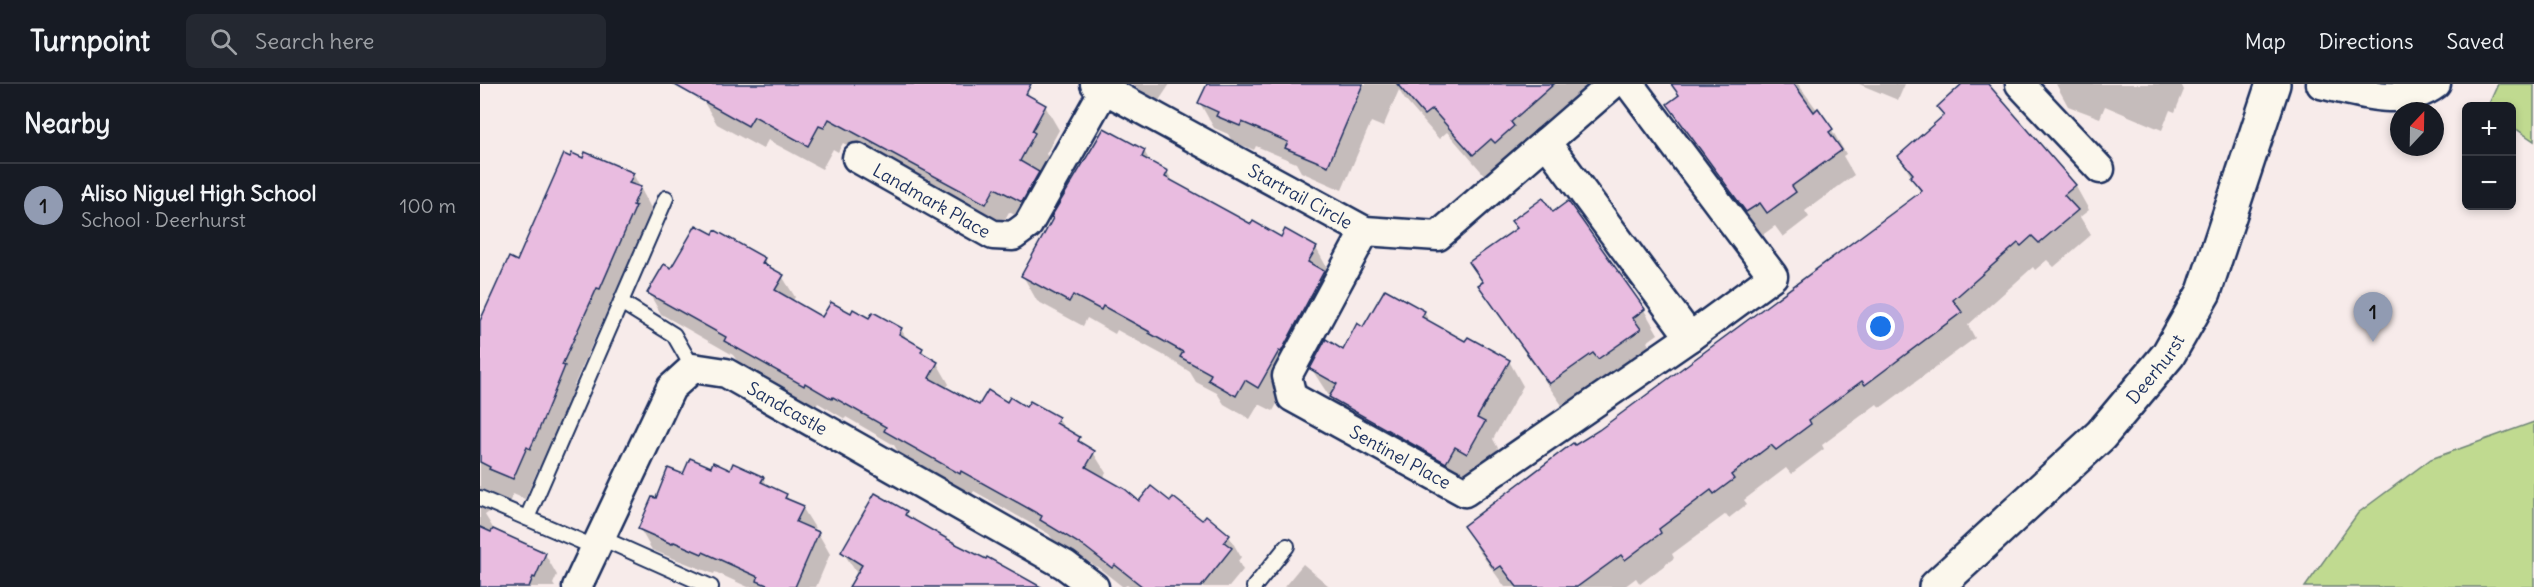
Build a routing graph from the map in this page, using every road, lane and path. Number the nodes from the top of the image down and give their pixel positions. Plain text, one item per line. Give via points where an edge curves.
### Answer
1 (1613, 84) edge
2 (1629, 84) edge
3 (2020, 84) edge
4 (2273, 84) edge
5 (2321, 84) edge
6 (2436, 84) edge
7 (1099, 87) edge
8 (1546, 142) junction
9 (857, 158) dead end
10 (2100, 169) dead end
11 (666, 198) dead end
12 (1365, 231) junction
13 (621, 302) junction
14 (1690, 337) junction
15 (693, 368) junction
16 (480, 498) edge
17 (527, 518) junction
18 (597, 542) junction
19 (1287, 546) dead end
20 (577, 587) edge
21 (711, 587) edge
22 (1094, 587) edge
23 (1254, 587) edge
24 (1936, 587) edge

1 - 8 street, Startrail Circle
2 - 14 street, Sentinel Place via 1773,276
3 - 10 street
4 - 24 street, Deerhurst via 2204,292 2168,355 2101,435
5 - 6 street via 2384,98 2423,94
7 - 9 street, Landmark Place via 1028,225 1013,236 993,235
7 - 12 street, Startrail Circle
8 - 12 street, Startrail Circle via 1438,236
8 - 14 street
11 - 13 lane
12 - 14 street, Sentinel Place via 1287,376 1292,397 1465,492
13 - 15 lane via 674,335
13 - 17 lane
15 - 18 street via 671,388
15 - 22 street, Sandcastle via 726,373 1065,565
16 - 17 lane
17 - 18 lane
18 - 20 street
18 - 21 lane
19 - 23 lane

